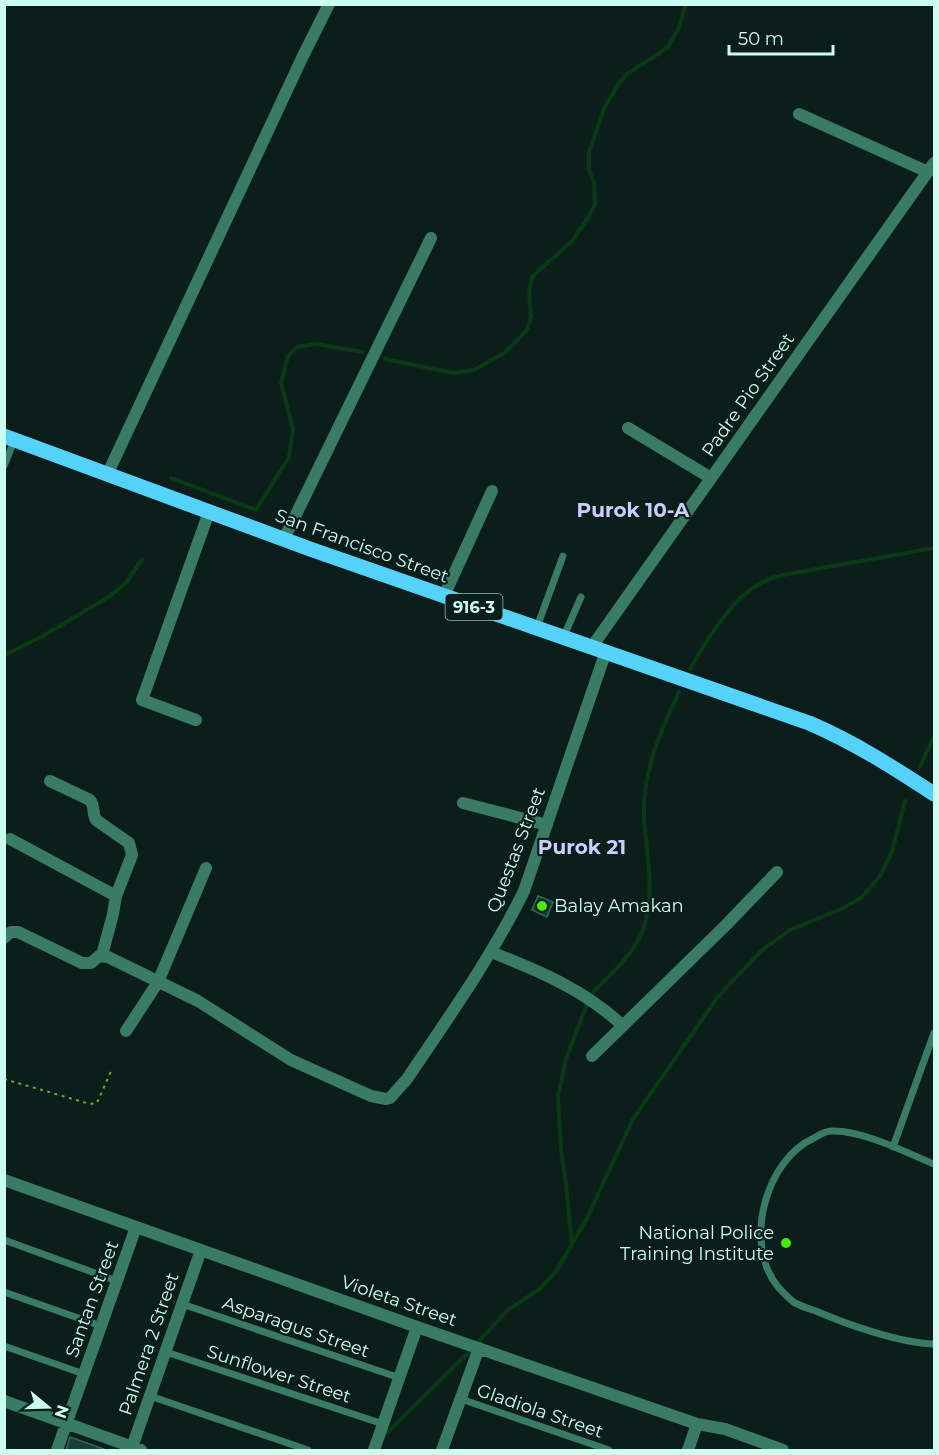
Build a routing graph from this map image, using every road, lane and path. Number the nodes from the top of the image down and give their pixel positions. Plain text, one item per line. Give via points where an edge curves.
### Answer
1 (329, 4) edge
2 (799, 114) dead end
3 (931, 168) edge
4 (431, 238) dead end
5 (628, 428) dead end
6 (10, 438) edge
7 (4, 466) edge
8 (107, 475) junction
9 (711, 478) junction
10 (492, 491) dead end
11 (209, 512) junction
12 (285, 539) junction
13 (563, 556) dead end
14 (444, 596) junction
15 (581, 597) dead end
16 (537, 627) junction
17 (563, 638) junction
18 (598, 651) junction
19 (196, 720) dead end
20 (50, 781) dead end
21 (934, 794) edge
22 (463, 803) dead end
23 (547, 825) junction
24 (10, 839) dead end
25 (206, 868) dead end
26 (777, 872) dead end
27 (116, 896) junction
28 (6, 932) edge
29 (491, 952) junction
30 (102, 955) junction
31 (158, 982) junction
32 (623, 1026) junction
33 (126, 1031) dead end
34 (934, 1033) edge
35 (592, 1056) dead end
36 (112, 1070) dead end
37 (4, 1079) edge
38 (893, 1147) junction
39 (934, 1164) edge
40 (4, 1180) edge
41 (136, 1227) junction
42 (4, 1240) edge
43 (201, 1250) junction
44 (117, 1281) junction
45 (4, 1292) edge
46 (182, 1304) junction
47 (101, 1326) junction
48 (417, 1327) junction
49 (934, 1344) edge
50 (4, 1346) edge
51 (479, 1348) junction
52 (166, 1352) junction
53 (84, 1374) junction
54 (400, 1378) junction
55 (150, 1396) junction
56 (460, 1399) junction
57 (4, 1401) edge
58 (66, 1424) junction
59 (383, 1424) junction
60 (697, 1424) junction
61 (134, 1449) edge
62 (57, 1450) edge
63 (308, 1450) edge
64 (374, 1450) edge
65 (445, 1450) edge
66 (609, 1450) edge
67 (688, 1450) edge
68 (779, 1450) edge

1 - 8 street
2 - 3 street
3 - 9 street, Padre Pio Street
4 - 12 street
5 - 9 street
6 - 7 lane
6 - 8 main road, San Francisco Street / 916-3
8 - 11 main road, San Francisco Street / 916-3
9 - 18 street, Padre Pio Street
10 - 14 street
11 - 12 main road, San Francisco Street / 916-3
11 - 19 street via 142,700
12 - 14 main road, San Francisco Street / 916-3
13 - 16 lane
14 - 16 main road, San Francisco Street / 916-3
15 - 17 lane
16 - 17 main road, San Francisco Street / 916-3
17 - 18 main road, San Francisco Street / 916-3
18 - 21 main road, San Francisco Street / 916-3 via 837,735
18 - 23 street, Questas Street
20 - 27 street via 90,800 96,820 129,843 132,855
22 - 23 street
23 - 29 street, Questas Street via 524,891
24 - 27 street
25 - 31 street
26 - 32 street
27 - 30 street
28 - 30 street via 23,934 82,963 91,963
29 - 31 street, Questas Street via 400,1089 386,1099 291,1060 198,1001
29 - 32 street via 556,979 609,1012
30 - 31 street
31 - 33 street
32 - 35 street
34 - 38 lane
36 - 37 path via 97,1103 90,1104
38 - 39 lane
38 - 49 lane via 854,1133 829,1131 801,1144 783,1162 769,1193 762,1219 762,1248 766,1267 778,1287 794,1302 836,1320
40 - 41 street, Violeta Street
41 - 43 street, Violeta Street
41 - 44 street, Santan Street
42 - 44 lane
43 - 46 street, Palmera 2 Street
43 - 48 street, Violeta Street
44 - 47 street, Santan Street
45 - 47 lane
46 - 52 street, Palmera 2 Street
46 - 54 lane, Asparagus Street
47 - 53 street, Santan Street
48 - 51 street, Violeta Street
48 - 54 street
50 - 53 lane
51 - 56 street
51 - 60 street, Violeta Street
52 - 55 street, Palmera 2 Street
52 - 59 lane, Sunflower Street
53 - 58 street, Santan Street
54 - 59 street
55 - 61 street, Palmera 2 Street
55 - 63 lane
56 - 65 street
56 - 66 lane, Gladiola Street
57 - 58 street
58 - 61 street
58 - 62 street, Santan Street
59 - 64 street
60 - 67 street
60 - 68 street, Violeta Street via 725,1429

